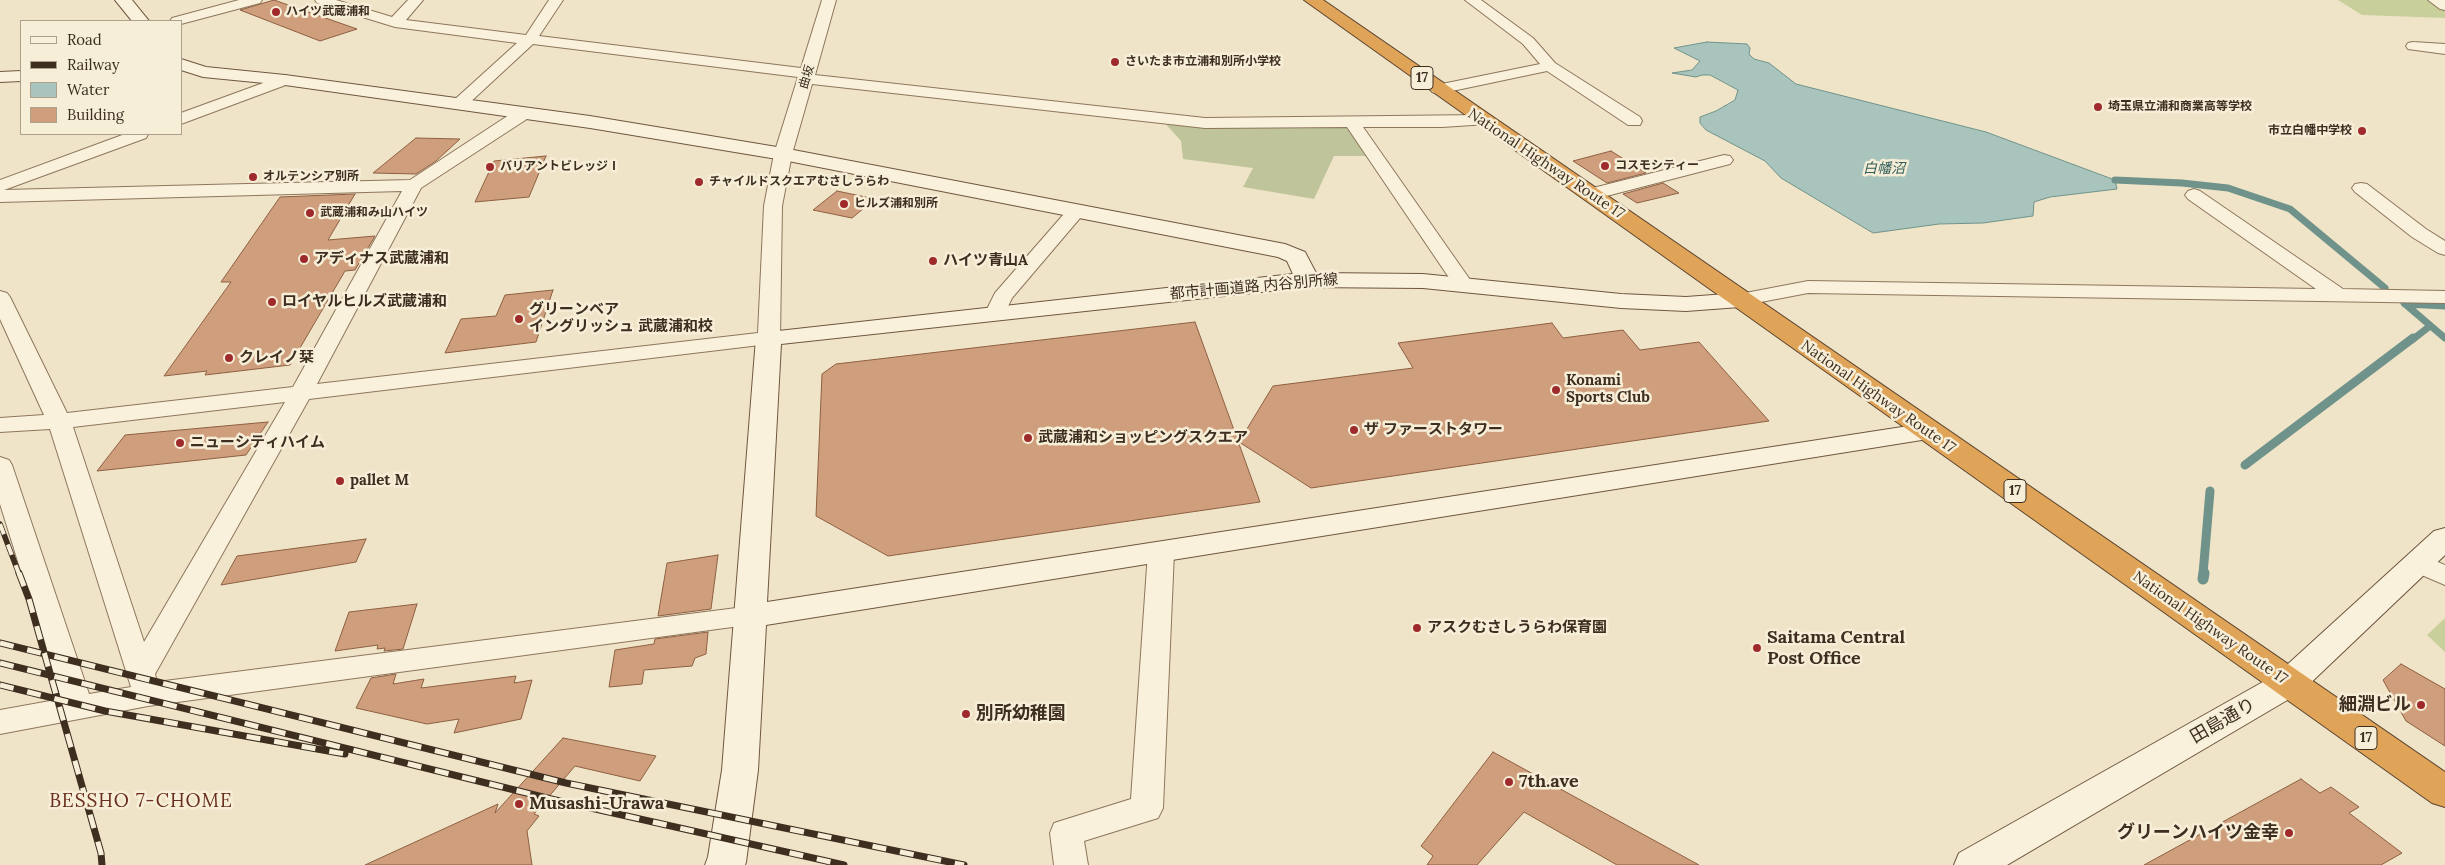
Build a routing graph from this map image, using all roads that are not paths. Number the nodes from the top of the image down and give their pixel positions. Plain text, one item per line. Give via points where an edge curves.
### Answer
1 (123, 0) edge
2 (255, 0) edge
3 (322, 0) edge
4 (416, 0) edge
5 (556, 0) edge
6 (829, 0) edge
7 (1312, 0) edge
8 (1472, 0) edge
9 (2435, 0) edge
10 (2445, 6) edge
11 (140, 20) edge
12 (181, 20) edge
13 (395, 23) junction
14 (530, 39) junction
15 (2413, 46) dead end
16 (2445, 49) edge
17 (182, 64) edge
18 (1550, 66) junction
19 (203, 72) junction
20 (182, 73) edge
21 (20, 76) edge
22 (0, 77) edge
23 (807, 77) junction
24 (285, 80) junction
25 (1438, 89) junction
26 (459, 104) junction
27 (524, 113) junction
28 (182, 119) edge
29 (1482, 120) junction
30 (1634, 120) dead end
31 (1352, 123) junction
32 (137, 135) edge
33 (783, 154) junction
34 (1724, 160) dead end
35 (414, 185) junction
36 (0, 186) edge
37 (2361, 188) dead end
38 (1591, 194) junction
39 (2194, 195) dead end
40 (0, 196) edge
41 (1077, 211) junction
42 (2445, 249) edge
43 (1308, 280) junction
44 (1463, 284) junction
45 (2338, 295) junction
46 (0, 297) edge
47 (2445, 297) edge
48 (1740, 300) junction
49 (996, 313) junction
50 (769, 338) junction
51 (301, 393) junction
52 (59, 420) junction
53 (0, 425) edge
54 (1928, 431) junction
55 (0, 466) edge
56 (2445, 538) edge
57 (1161, 552) junction
58 (2432, 569) edge
59 (752, 616) junction
60 (2289, 683) junction
61 (144, 684) junction
62 (79, 708) junction
63 (0, 722) edge
64 (2445, 792) edge
65 (726, 864) edge
66 (1071, 865) edge
67 (1973, 865) edge

1 - 11 street
2 - 12 street
3 - 13 street
4 - 13 street
5 - 14 street
6 - 23 street, 曲坂
7 - 25 highway, National Highway Route 17 / 17
8 - 18 street via 1528,40
9 - 10 street
13 - 14 street
14 - 23 street
14 - 26 street
15 - 16 street
17 - 19 street
18 - 25 street
18 - 30 street
19 - 20 street
19 - 24 street
21 - 22 street
23 - 31 street via 1206,123
23 - 33 street, 曲坂
24 - 26 street
24 - 28 street
25 - 29 highway, National Highway Route 17 / 17
26 - 27 street
27 - 33 street
27 - 35 street
29 - 31 street
29 - 38 highway, National Highway Route 17 / 17
31 - 44 street
32 - 36 street
33 - 41 street
33 - 50 street, 曲坂 via 773,206
34 - 38 street
35 - 40 street
35 - 51 street
37 - 42 street via 2419,234
38 - 48 highway, National Highway Route 17 / 17
39 - 45 street
41 - 43 street via 1285,251 1297,257
41 - 49 street via 1002,297
43 - 44 street, 都市計画道路 内谷別所線 via 1388,279
43 - 49 street, 都市計画道路 内谷別所線
44 - 48 street, 都市計画道路 内谷別所線 via 1620,301 1686,304
45 - 47 street
45 - 48 street via 1808,288
46 - 52 street
48 - 54 highway, National Highway Route 17 / 17
49 - 50 street, 都市計画道路 内谷別所線
50 - 51 street
50 - 59 street
51 - 52 street
51 - 61 street
52 - 53 street
52 - 61 street
54 - 57 street
54 - 60 highway, National Highway Route 17 / 17
55 - 62 street
56 - 58 street, 田島通り
57 - 59 street
57 - 66 street via 1148,808 1066,833
58 - 60 street, 田島通り
59 - 61 street
59 - 65 street via 740,780
60 - 64 highway, National Highway Route 17 / 17
60 - 67 street, 田島通り
61 - 62 street
62 - 63 street

